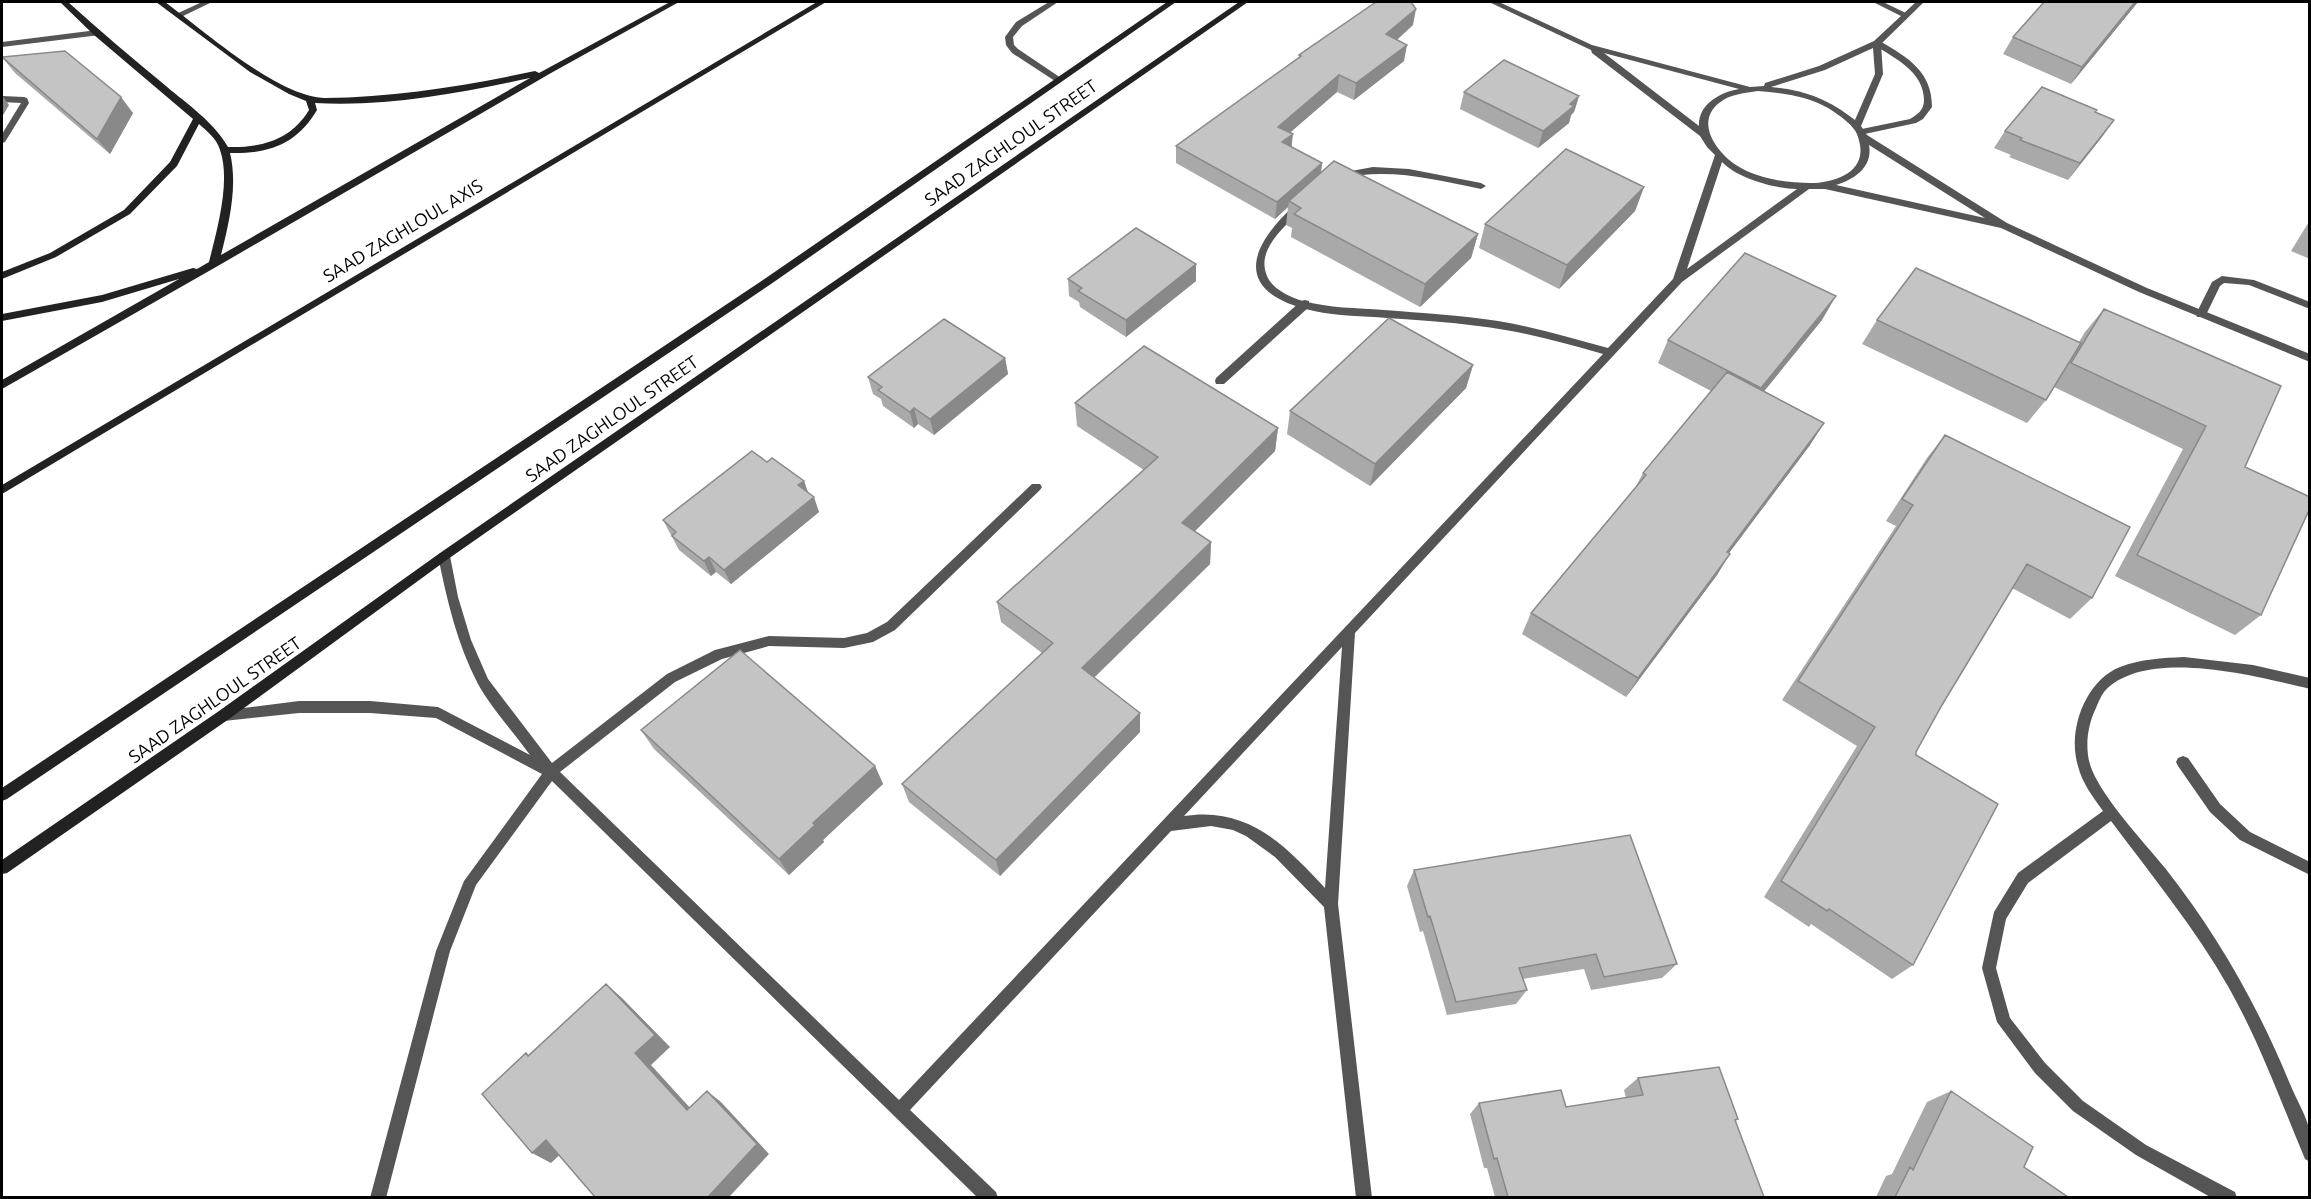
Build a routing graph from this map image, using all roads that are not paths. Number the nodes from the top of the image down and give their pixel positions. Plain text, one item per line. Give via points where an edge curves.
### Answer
1 (64, 2) edge
2 (160, 2) edge
3 (208, 2) edge
4 (675, 2) edge
5 (822, 2) edge
6 (1054, 2) edge
7 (1172, 2) edge
8 (1244, 2) edge
9 (1493, 2) edge
10 (1877, 2) edge
11 (1920, 2) edge
12 (178, 15) junction
13 (1906, 15) junction
14 (97, 33) junction
15 (1877, 43) junction
16 (2, 45) edge
17 (1589, 47) junction
18 (548, 71) junction
19 (1058, 80) junction
20 (1753, 89) junction
21 (2, 99) edge
22 (310, 99) junction
23 (198, 118) junction
24 (1860, 132) junction
25 (1704, 134) junction
26 (2, 140) edge
27 (225, 150) junction
28 (1719, 156) junction
29 (1329, 179) edge
30 (1481, 186) dead end
31 (1825, 186) junction
32 (1806, 187) junction
33 (1304, 202) edge
34 (2004, 225) junction
35 (213, 265) junction
36 (2, 276) edge
37 (1678, 280) junction
38 (1305, 304) junction
39 (2310, 306) edge
40 (2201, 314) junction
41 (2, 317) edge
42 (1610, 352) junction
43 (2310, 358) edge
44 (1220, 381) dead end
45 (2, 385) edge
46 (1036, 487) dead end
47 (2, 490) edge
48 (444, 556) junction
49 (1349, 632) junction
50 (2310, 684) edge
51 (224, 715) junction
52 (2183, 762) dead end
53 (551, 772) junction
54 (2, 795) edge
55 (2112, 812) junction
56 (1166, 825) junction
57 (2, 868) edge
58 (2310, 869) edge
59 (1331, 904) junction
60 (900, 1110) junction
61 (2310, 1154) edge
62 (378, 1197) edge
63 (990, 1197) edge
64 (1364, 1197) edge
65 (2229, 1197) edge

1 - 14 street
2 - 12 street
3 - 12 street
4 - 18 street
5 - 47 street, SAAD ZAGHLOUL AXIS
6 - 19 street via 1019,24 1010,37 1015,51
7 - 19 street, SAAD ZAGHLOUL STREET
8 - 48 street, SAAD ZAGHLOUL STREET
9 - 17 street
10 - 13 street
11 - 13 street
12 - 22 street via 281,87
13 - 15 street
14 - 16 street
14 - 23 street
15 - 20 street via 1822,68
15 - 24 street via 1879,75
15 - 24 street via 1916,69 1925,82 1928,107 1913,121
17 - 20 street
17 - 25 street
18 - 22 street via 408,97
18 - 35 street
19 - 54 street, SAAD ZAGHLOUL STREET via 767,282
20 - 24 street via 1786,90 1814,98 1831,106
20 - 25 street via 1717,100 1707,110
21 - 26 street via 17,98 25,103
22 - 27 street via 313,110 307,124 291,136 270,146
23 - 27 street
23 - 36 street via 174,164 127,212 52,255
24 - 31 street via 1866,153 1860,168 1846,179
24 - 34 street
25 - 28 street
27 - 35 street via 228,184
28 - 32 street via 1767,182
28 - 37 street
29 - 30 street via 1359,170 1386,168
31 - 32 street
31 - 34 street
32 - 37 street
33 - 38 street via 1278,224 1262,257 1261,269 1267,285 1283,297
34 - 40 street
35 - 41 street via 102,298
35 - 45 street
37 - 42 street
38 - 42 street via 1527,330
38 - 44 street
39 - 40 street via 2250,282 2222,279
40 - 43 street
42 - 49 street
46 - 53 street via 891,626 869,638 844,643 770,641 719,654 671,678
48 - 51 street, SAAD ZAGHLOUL STREET
48 - 53 street via 465,640 483,682
49 - 56 street
49 - 59 street
50 - 55 street via 2244,668 2189,662 2136,665 2104,684 2088,706 2079,739 2086,773
51 - 53 street via 299,707 370,707 438,713
51 - 57 street, SAAD ZAGHLOUL STREET
52 - 58 street via 2215,808 2245,836
53 - 60 street
53 - 62 street via 471,881 443,951
55 - 61 street via 2180,900 2222,964 2251,1015
55 - 65 street via 2023,878 1999,917 1989,968 2004,1022 2040,1068 2078,1106 2141,1150
56 - 59 street via 1216,820 1242,828 1270,844
56 - 60 street
59 - 64 street
60 - 63 street

